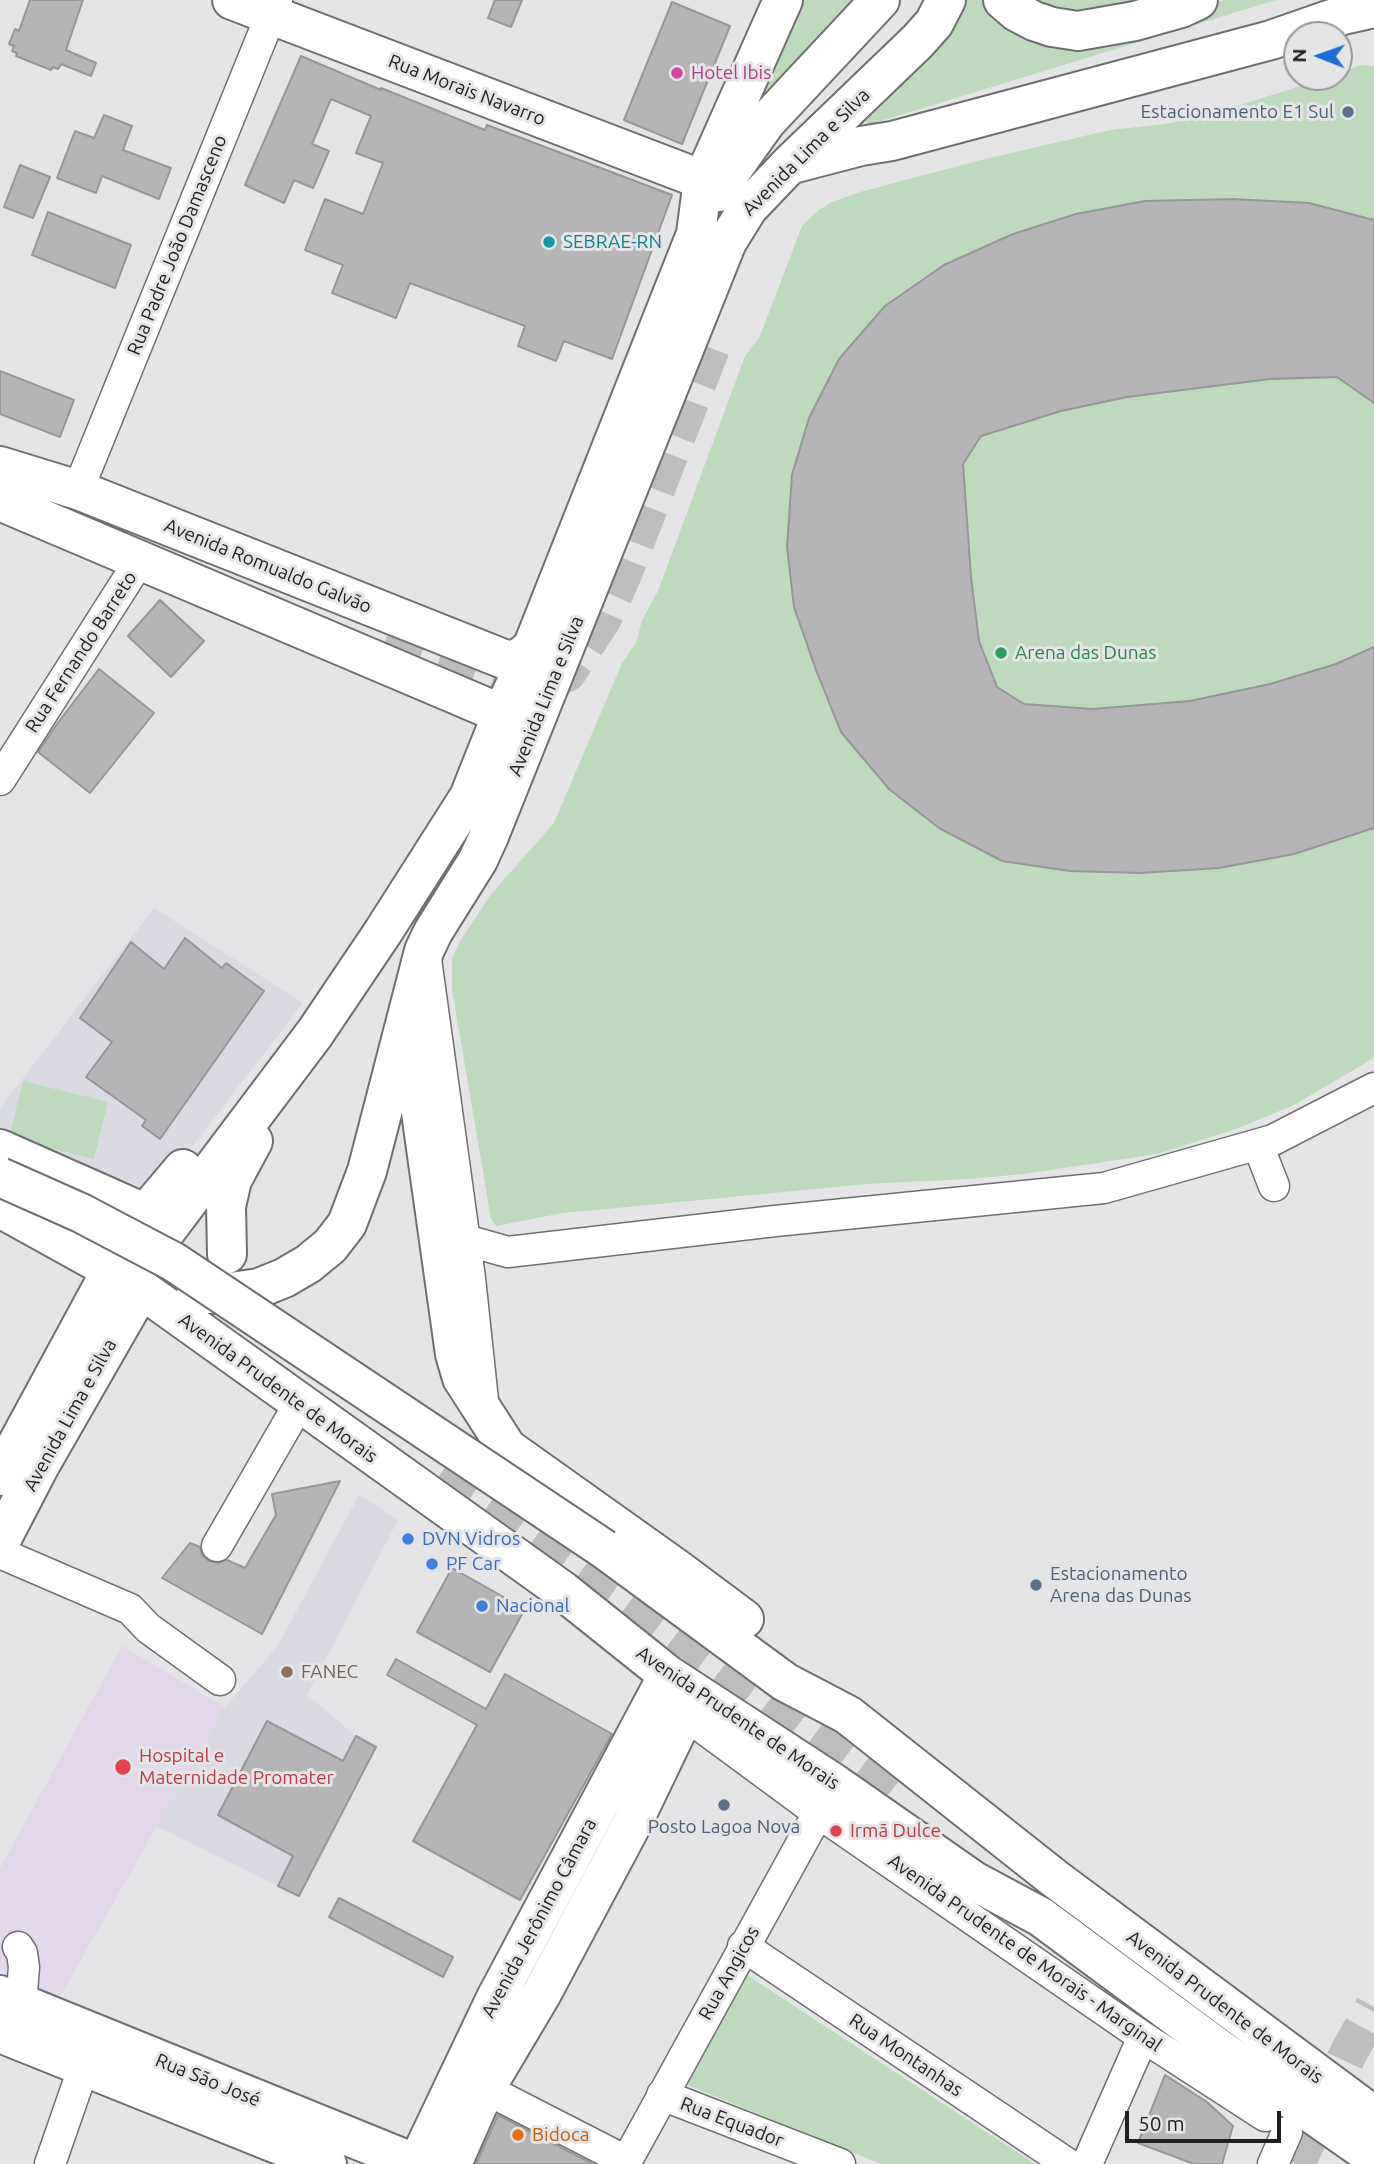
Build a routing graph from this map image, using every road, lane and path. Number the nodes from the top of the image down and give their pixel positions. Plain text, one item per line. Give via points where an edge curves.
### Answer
1 (232, 0) edge
2 (783, 0) edge
3 (880, 0) edge
4 (946, 0) edge
5 (1003, 0) edge
6 (1198, 0) edge
7 (274, 8) edge
8 (1374, 8) edge
9 (892, 141) junction
10 (789, 165) junction
11 (703, 180) junction
12 (696, 234) junction
13 (711, 348) tunnel mouth
14 (0, 466) edge
15 (78, 490) junction
16 (0, 491) edge
17 (0, 501) edge
18 (100, 527) dead end
19 (140, 560) junction
20 (532, 648) junction
21 (502, 713) junction
22 (0, 780) edge
23 (424, 951) junction
24 (408, 1017) junction
25 (314, 1033) junction
26 (1374, 1088) edge
27 (1258, 1145) junction
28 (0, 1149) edge
29 (0, 1177) edge
30 (1273, 1186) dead end
31 (0, 1208) edge
32 (162, 1236) dead end
33 (465, 1240) junction
34 (508, 1252) junction
35 (227, 1254) dead end
36 (126, 1278) junction
37 (470, 1278) junction
38 (299, 1404) junction
39 (485, 1417) junction
40 (1, 1509) edge
41 (218, 1546) dead end
42 (0, 1553) edge
43 (220, 1680) dead end
44 (690, 1704) junction
45 (848, 1715) junction
46 (826, 1798) junction
47 (900, 1799) tunnel mouth
48 (1041, 1916) junction
49 (744, 1946) junction
50 (18, 1947) dead end
51 (531, 1973) dead end
52 (7, 2011) edge
53 (1143, 2037) junction
54 (1273, 2043) junction
55 (90, 2050) junction
56 (485, 2059) junction
57 (1374, 2085) edge
58 (663, 2095) junction
59 (1374, 2116) edge
60 (1374, 2157) edge
61 (625, 2163) edge
62 (50, 2164) edge
63 (327, 2164) edge
64 (417, 2164) edge
65 (452, 2164) edge
66 (840, 2164) edge
67 (1068, 2164) edge
68 (1087, 2164) edge
69 (1272, 2164) edge

1 - 7 main road, Rua Morais Navarro
2 - 11 main road, Avenida Lima e Silva
3 - 12 main road via 766,122 729,174
4 - 10 main road, Avenida Lima e Silva via 918,41
5 - 6 main road via 1034,21 1079,31 1135,21
7 - 11 main road, Rua Morais Navarro
7 - 15 street, Rua Padre João Damasceno
8 - 9 main road
9 - 10 main road
9 - 13 main road via 793,192 769,218
10 - 23 main road, Avenida Lima e Silva via 748,208 727,243 489,836
11 - 12 main road, Avenida Lima e Silva
12 - 20 main road, Avenida Lima e Silva
14 - 15 main road, Avenida Romualdo Galvão
15 - 20 main road, Avenida Romualdo Galvão via 506,660 518,659
16 - 18 main road
17 - 19 main road
19 - 21 main road
19 - 22 street, Rua Fernando Barreto
20 - 21 main road, Avenida Lima e Silva
21 - 25 main road, Avenida Lima e Silva via 468,797
23 - 24 main road, Avenida Lima e Silva
23 - 33 street
24 - 36 main road, Avenida Lima e Silva via 367,1171 347,1224 330,1246 308,1264 259,1288 217,1294 186,1292 155,1281
24 - 39 main road via 455,1354 462,1378
25 - 28 main road via 285,1052 264,1074 147,1210
25 - 32 main road
25 - 35 main road via 232,1180 226,1206
26 - 27 street
27 - 30 street
27 - 34 street via 1104,1188
29 - 45 main road, Avenida Prudente de Morais, bridge via 174,1262 604,1549 785,1682
31 - 36 main road, Avenida Prudente de Morais
33 - 34 street
33 - 37 street
34 - 37 street
36 - 38 main road, Avenida Prudente de Morais
36 - 40 main road, Avenida Lima e Silva
36 - 40 main road, Avenida Lima e Silva via 40,1465
37 - 39 street
38 - 41 street
38 - 44 main road, Avenida Prudente de Morais via 563,1591
39 - 45 main road via 512,1453 800,1662
42 - 43 street via 130,1609 148,1628
44 - 46 main road, Avenida Prudente de Morais
44 - 46 street, Avenida Prudente de Morais - Marginal via 783,1786
44 - 56 main road, Avenida Jerônimo Câmara
45 - 54 main road, Avenida Prudente de Morais
46 - 48 main road, Avenida Prudente de Morais
46 - 49 street, Rua Angicos
46 - 53 street, Avenida Prudente de Morais - Marginal
47 - 48 main road via 984,1860
48 - 60 main road, Avenida Prudente de Morais
49 - 58 street, Rua Angicos
49 - 67 street, Rua Montanhas
50 - 52 street via 24,1967
51 - 56 main road
52 - 55 main road, Rua São José
53 - 68 street
53 - 69 street, Avenida Prudente de Morais - Marginal via 1276,2124
54 - 57 main road via 1331,2063
54 - 59 main road, Avenida Prudente de Morais
55 - 62 street
55 - 63 main road, Rua São José
55 - 64 main road, Rua São José
56 - 61 street
56 - 64 main road, Avenida Jerônimo Câmara
56 - 65 main road, Avenida Jerônimo Câmara
58 - 61 street, Rua Angicos
58 - 66 street, Rua Equador

